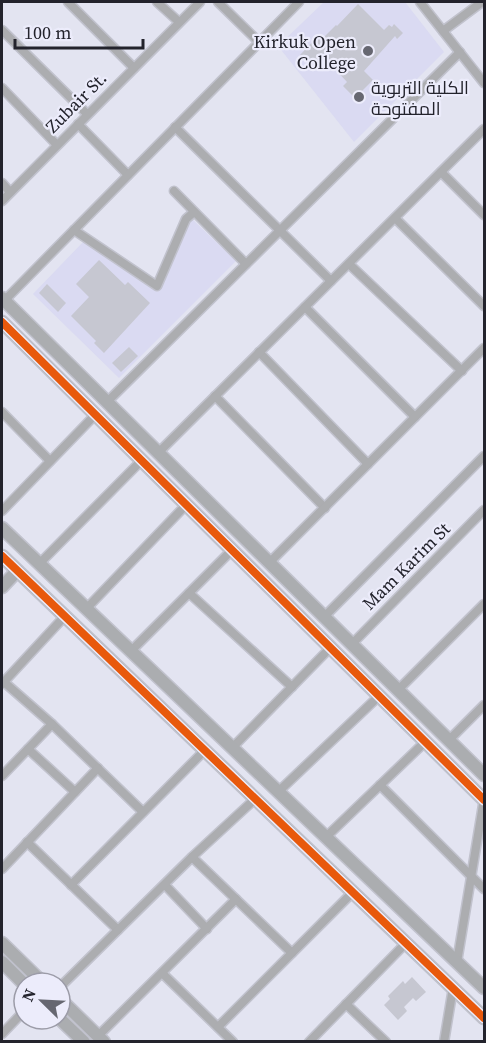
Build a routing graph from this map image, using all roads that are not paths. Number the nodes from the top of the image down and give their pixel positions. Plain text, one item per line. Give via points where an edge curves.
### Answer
1 (68, 2) edge
2 (158, 2) edge
3 (200, 2) edge
4 (218, 2) edge
5 (299, 2) edge
6 (420, 2) edge
7 (482, 2) edge
8 (179, 22) junction
9 (2, 30) edge
10 (443, 31) junction
11 (259, 42) junction
12 (460, 52) junction
13 (134, 68) junction
14 (481, 73) edge
15 (484, 83) edge
16 (2, 88) edge
17 (87, 114) junction
18 (78, 124) junction
19 (175, 127) junction
20 (484, 129) edge
21 (57, 145) junction
22 (441, 172) junction
23 (128, 175) junction
24 (2, 183) edge
25 (174, 191) dead end
26 (10, 192) junction
27 (2, 201) edge
28 (194, 212) junction
29 (484, 215) edge
30 (395, 218) junction
31 (74, 230) junction
32 (280, 231) junction
33 (246, 264) junction
34 (349, 264) junction
35 (331, 281) junction
36 (3, 299) edge
37 (484, 306) edge
38 (305, 307) junction
39 (2, 322) edge
40 (484, 348) edge
41 (260, 352) junction
42 (462, 371) junction
43 (215, 396) junction
44 (107, 402) junction
45 (2, 412) edge
46 (95, 415) junction
47 (415, 417) junction
48 (158, 453) junction
49 (141, 460) junction
50 (483, 460) edge
51 (50, 461) junction
52 (368, 464) junction
53 (186, 505) junction
54 (325, 508) junction
55 (484, 510) edge
56 (2, 511) edge
57 (219, 513) junction
58 (207, 526) junction
59 (2, 528) edge
60 (232, 550) junction
61 (2, 557) edge
62 (270, 563) junction
63 (39, 564) junction
64 (17, 570) junction
65 (2, 587) edge
66 (189, 593) junction
67 (484, 604) edge
68 (86, 609) junction
69 (65, 616) junction
70 (324, 617) junction
71 (352, 644) junction
72 (330, 648) junction
73 (131, 651) junction
74 (3, 683) edge
75 (292, 687) junction
76 (398, 690) junction
77 (379, 696) junction
78 (484, 705) edge
79 (52, 724) junction
80 (449, 740) junction
81 (425, 742) junction
82 (232, 748) junction
83 (28, 749) junction
84 (205, 750) junction
85 (245, 760) junction
86 (98, 768) junction
87 (229, 774) junction
88 (484, 775) edge
89 (2, 776) edge
90 (381, 784) junction
91 (75, 792) junction
92 (279, 792) junction
93 (255, 799) junction
94 (484, 800) edge
95 (143, 812) junction
96 (326, 837) junction
97 (27, 842) junction
98 (192, 857) junction
99 (2, 869) edge
100 (470, 874) junction
101 (71, 885) junction
102 (165, 885) junction
103 (484, 889) edge
104 (353, 892) junction
105 (236, 899) junction
106 (207, 929) junction
107 (118, 930) junction
108 (2, 943) edge
109 (406, 943) junction
110 (292, 953) junction
111 (456, 962) junction
112 (31, 971) edge
113 (162, 973) junction
114 (72, 975) edge
115 (453, 988) junction
116 (484, 988) edge
117 (346, 1004) junction
118 (72, 1011) edge
119 (484, 1018) edge
120 (218, 1027) junction
121 (101, 1039) edge
122 (232, 1041) edge
123 (309, 1041) edge
124 (386, 1041) edge
125 (444, 1041) edge

1 - 13 street
2 - 8 street
3 - 8 street, Zubair St.
4 - 11 street
5 - 11 street
6 - 10 street
7 - 10 street
8 - 13 street, Zubair St.
9 - 17 street
10 - 12 street
11 - 19 street
12 - 14 street
12 - 32 street
13 - 17 street, Zubair St.
14 - 15 street
16 - 21 street
17 - 18 street, Zubair St.
18 - 21 street, Zubair St.
18 - 23 street
19 - 23 street
19 - 32 street
20 - 22 street
21 - 26 street, Zubair St.
22 - 29 street
22 - 30 street
23 - 31 street
24 - 26 street
25 - 28 street
26 - 27 street, Zubair St.
28 - 31 street via 186,219 157,286
28 - 33 street
30 - 34 street
30 - 37 street
31 - 36 street
32 - 33 street
32 - 35 street
33 - 44 street
34 - 35 street
34 - 42 street
35 - 38 street
36 - 44 street
38 - 41 street
38 - 47 street
39 - 46 street
40 - 42 street
41 - 43 street
41 - 52 street
42 - 47 street
43 - 48 street
43 - 54 street
44 - 48 street
45 - 51 street
46 - 49 street
46 - 51 street
47 - 52 street
48 - 57 street
49 - 53 street
49 - 63 street
50 - 70 street
51 - 56 street
52 - 54 street
53 - 58 street
53 - 68 street
54 - 62 street
55 - 71 street, Mam Karim St
57 - 58 street
57 - 62 street
58 - 60 street
59 - 63 street
60 - 66 street
60 - 72 street
61 - 64 street
62 - 70 street
63 - 68 street
64 - 65 street
64 - 69 street
66 - 73 street
66 - 75 street
67 - 76 street
68 - 73 street
69 - 74 street
69 - 84 street
70 - 71 street
71 - 76 street
72 - 75 street
72 - 77 street
73 - 82 street
74 - 79 street
75 - 82 street
76 - 80 street
77 - 81 street
77 - 92 street
78 - 80 street
79 - 83 street
79 - 86 street
80 - 88 street
81 - 90 street
81 - 94 street
82 - 85 street
83 - 89 street
83 - 91 street
84 - 87 street
84 - 95 street
85 - 87 street
85 - 92 street
86 - 91 street
86 - 95 street
87 - 93 street
90 - 96 street
90 - 100 street
91 - 97 street
92 - 96 street
93 - 98 street
93 - 104 street
94 - 100 street
95 - 101 street
96 - 111 street
97 - 99 street
97 - 101 street
98 - 102 street
98 - 105 street
100 - 103 street
100 - 111 street
101 - 107 street
102 - 106 street
102 - 107 street
104 - 109 street
104 - 110 street
105 - 106 street
105 - 110 street
106 - 113 street
107 - 114 street
108 - 112 street
109 - 115 street
109 - 117 street
110 - 120 street
111 - 116 street
113 - 120 street
113 - 121 street
115 - 119 street
115 - 125 street
117 - 123 street
117 - 124 street
118 - 121 street
120 - 122 street

